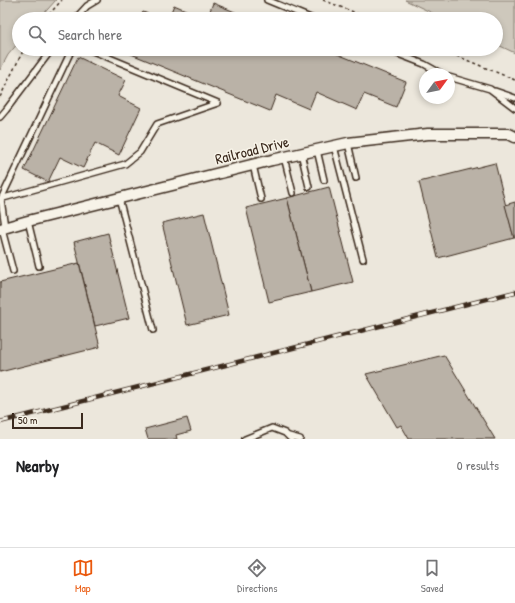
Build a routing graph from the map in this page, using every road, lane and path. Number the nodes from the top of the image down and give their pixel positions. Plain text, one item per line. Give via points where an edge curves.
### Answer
1 (62, 0) edge
2 (97, 0) edge
3 (267, 0) edge
4 (323, 0) edge
5 (51, 12) edge
6 (81, 12) edge
7 (296, 12) edge
8 (353, 12) edge
9 (20, 56) edge
10 (47, 56) edge
11 (69, 56) edge
12 (105, 56) edge
13 (403, 56) edge
14 (457, 56) edge
15 (431, 68) edge
16 (455, 79) edge
17 (515, 80) edge
18 (490, 89) junction
19 (0, 96) edge
20 (515, 98) edge
21 (515, 108) edge
22 (0, 116) edge
23 (515, 136) edge
24 (348, 143) junction
25 (334, 146) junction
26 (317, 150) junction
27 (302, 153) junction
28 (284, 158) junction
29 (253, 165) junction
30 (356, 178) dead end
31 (324, 180) dead end
32 (309, 187) dead end
33 (293, 193) dead end
34 (120, 198) junction
35 (1, 199) edge
36 (261, 199) dead end
37 (28, 221) junction
38 (2, 228) edge
39 (363, 259) dead end
40 (39, 266) dead end
41 (13, 271) dead end
42 (153, 330) dead end
43 (289, 438) edge
44 (245, 439) edge
45 (300, 439) edge

1 - 5 path
2 - 6 lane
3 - 7 lane
4 - 8 path
9 - 19 path
10 - 22 lane
11 - 35 lane
12 - 35 lane via 218,103 156,124 140,152 125,164
13 - 15 lane
14 - 17 path
16 - 18 lane
18 - 20 lane
18 - 21 lane
23 - 24 street, Railroad Drive via 428,134
24 - 25 street, Railroad Drive
24 - 30 lane
25 - 26 street, Railroad Drive
25 - 39 lane
26 - 27 street, Railroad Drive
26 - 31 lane
27 - 28 street, Railroad Drive
27 - 32 lane
28 - 29 street, Railroad Drive
28 - 33 lane
29 - 34 street, Railroad Drive
29 - 36 lane
34 - 37 street, Railroad Drive
34 - 42 lane
35 - 38 lane
37 - 38 street, Railroad Drive
37 - 40 lane
38 - 41 lane
43 - 44 lane via 285,433 272,428
43 - 45 lane

